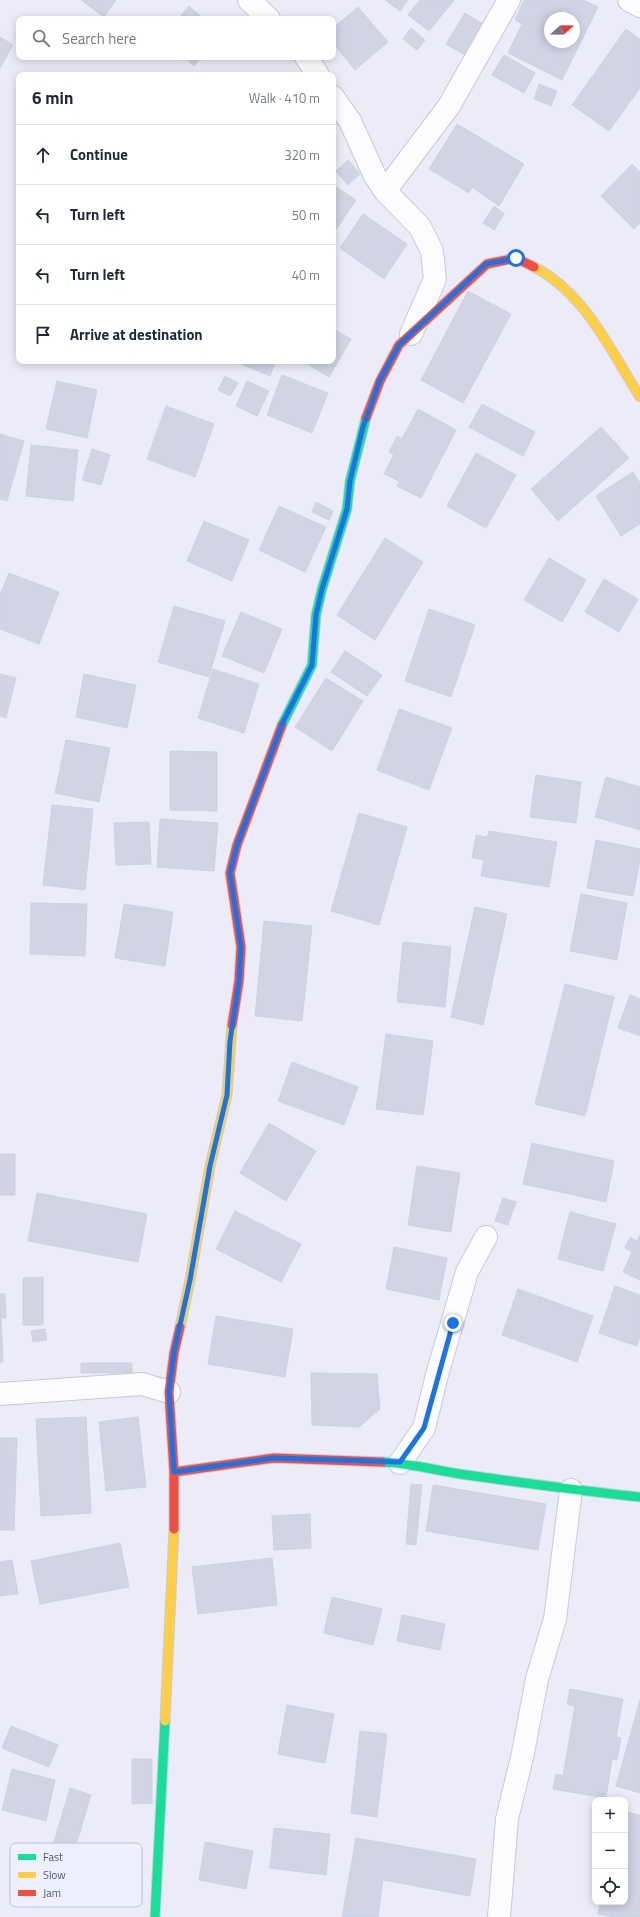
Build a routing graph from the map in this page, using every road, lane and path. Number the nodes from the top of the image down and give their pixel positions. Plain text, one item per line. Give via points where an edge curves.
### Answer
1 (249, 0) edge
2 (509, 0) edge
3 (629, 0) edge
4 (640, 6) edge
5 (266, 16) edge
6 (308, 60) edge
7 (316, 72) edge
8 (336, 101) edge
9 (385, 192) junction
10 (411, 334) junction
11 (640, 397) edge
12 (486, 1237) dead end
13 (169, 1392) junction
14 (0, 1394) edge
15 (400, 1462) junction
16 (174, 1472) junction
17 (572, 1490) junction
18 (640, 1497) edge
19 (155, 1917) edge
20 (499, 1917) edge

1 - 5 street
2 - 9 street via 449,106
3 - 4 street
6 - 7 street
8 - 9 street via 350,122
9 - 10 street via 420,227 432,251 435,279
10 - 11 street via 486,264 516,258 549,275 586,311
10 - 13 street via 399,345 380,380 363,427 350,481 347,509 316,615 312,665 283,722 237,845 230,873 241,947 230,1041 227,1095 210,1166 190,1280 174,1352
12 - 15 street via 467,1272 424,1428
13 - 14 street via 142,1384
13 - 16 street
15 - 16 street via 274,1458
15 - 17 street via 448,1472
16 - 19 street via 175,1515
17 - 18 street
17 - 20 street via 555,1619 537,1679 523,1754 507,1819

